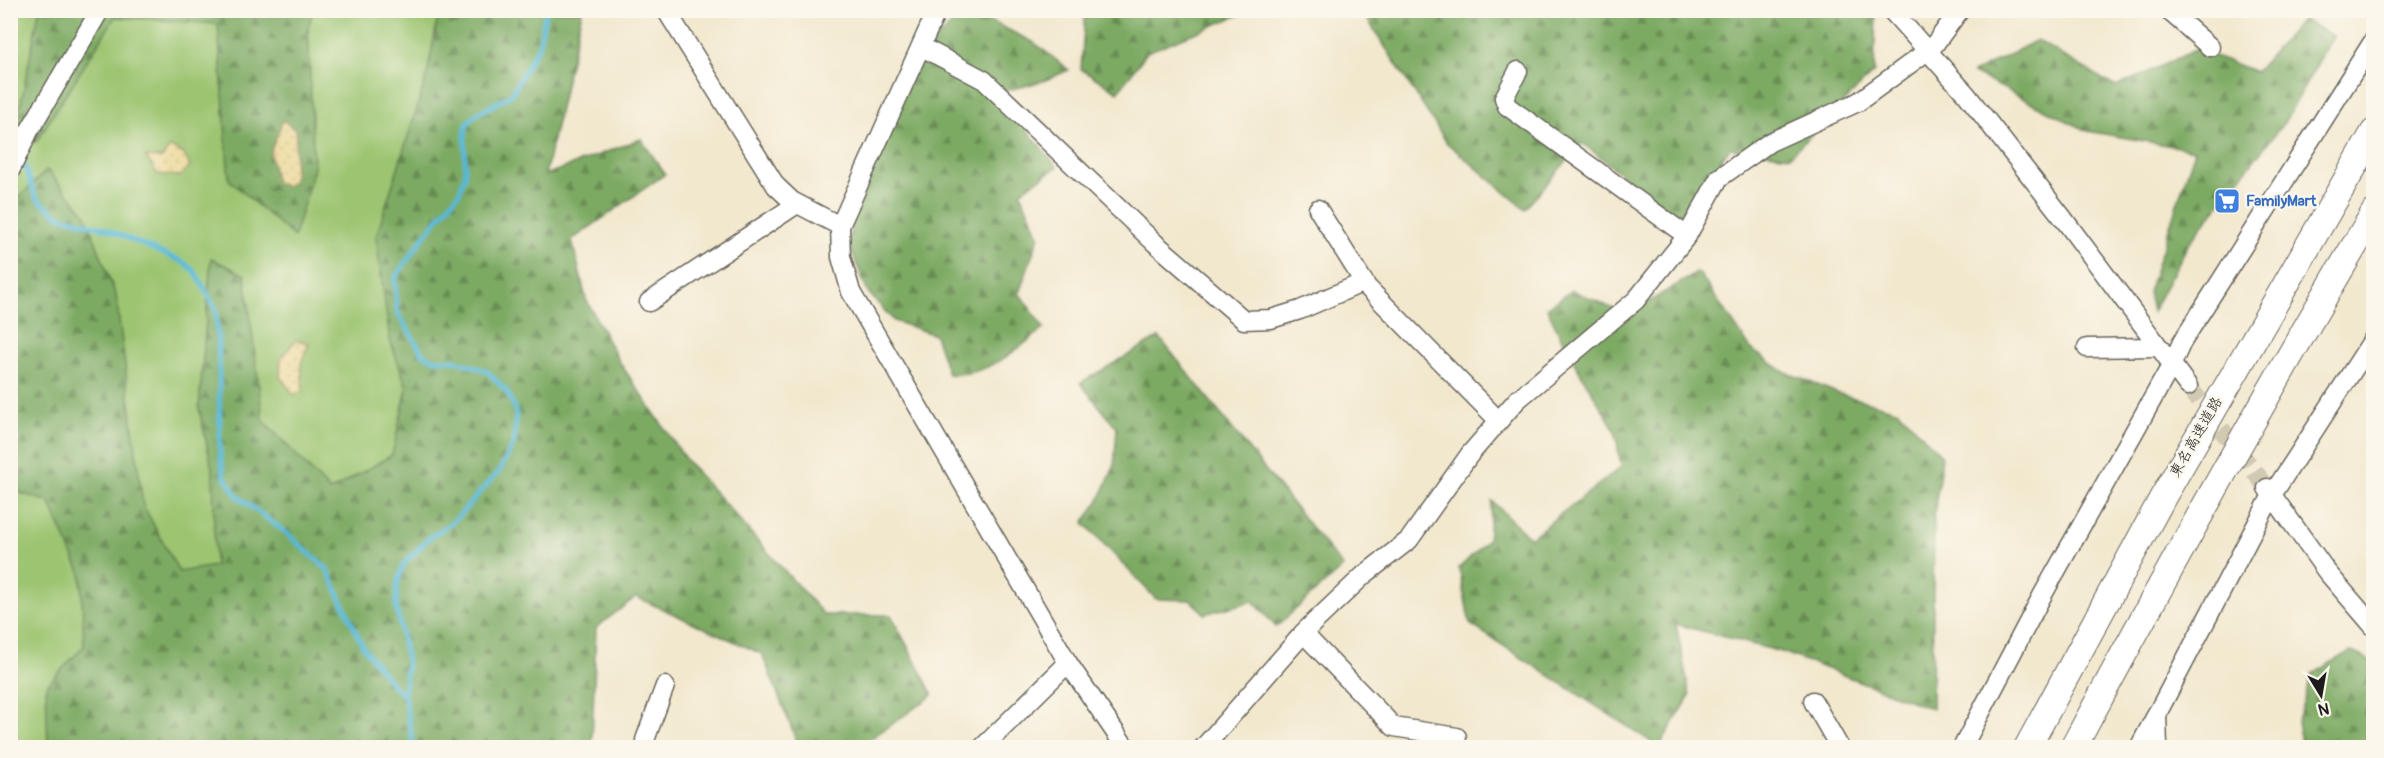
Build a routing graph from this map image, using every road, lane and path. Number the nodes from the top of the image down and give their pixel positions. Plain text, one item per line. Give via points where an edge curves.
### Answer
1 (100, 10) edge
2 (666, 10) edge
3 (937, 10) edge
4 (1891, 10) edge
5 (1960, 10) edge
6 (2168, 10) edge
7 (2373, 40) edge
8 (922, 47) junction
9 (2210, 47) dead end
10 (1927, 52) junction
11 (1518, 71) dead end
12 (2373, 132) edge
13 (10, 171) edge
14 (797, 204) junction
15 (1318, 209) dead end
16 (2373, 213) edge
17 (840, 226) junction
18 (2373, 234) edge
19 (1687, 236) junction
20 (1364, 282) junction
21 (649, 302) dead end
22 (2300, 336) junction
23 (2373, 338) edge
24 (2087, 348) dead end
25 (2157, 348) junction
26 (2171, 366) junction
27 (2188, 386) tunnel mouth
28 (1500, 421) junction
29 (2268, 490) junction
30 (2373, 627) edge
31 (1303, 633) junction
32 (1068, 663) junction
33 (665, 686) dead end
34 (1813, 701) dead end
35 (2157, 711) junction
36 (1457, 737) dead end
37 (647, 747) edge
38 (982, 747) edge
39 (1126, 747) edge
40 (1203, 747) edge
41 (1840, 747) edge
42 (1962, 747) edge
43 (2027, 747) edge
44 (2073, 747) edge
45 (2139, 747) edge
46 (2158, 747) edge

1 - 13 street
2 - 14 street via 776,186
3 - 8 street
4 - 10 street
5 - 10 street
6 - 9 street
7 - 26 street via 2182,342
8 - 17 street
8 - 20 street via 984,80 1155,243 1244,320 1271,319 1300,310
10 - 19 street via 1858,102 1770,142 1719,178
10 - 25 street via 1967,95 2063,218
11 - 19 street via 1504,98 1507,106
12 - 43 highway, 東名高速道路 via 2163,497
14 - 17 street
14 - 21 street
15 - 20 street
16 - 22 highway
17 - 32 street via 841,257 851,292
18 - 22 highway
19 - 28 street via 1636,300 1518,400
20 - 28 street
22 - 44 highway
23 - 29 street
24 - 25 street
25 - 26 street
26 - 27 street
26 - 42 street
28 - 31 street via 1470,454 1409,540 1364,575
29 - 30 street via 2327,572
29 - 35 street
31 - 36 street via 1394,727
31 - 40 street
32 - 38 street
32 - 39 street
33 - 37 street via 645,740
34 - 41 street
35 - 45 street
35 - 46 street

